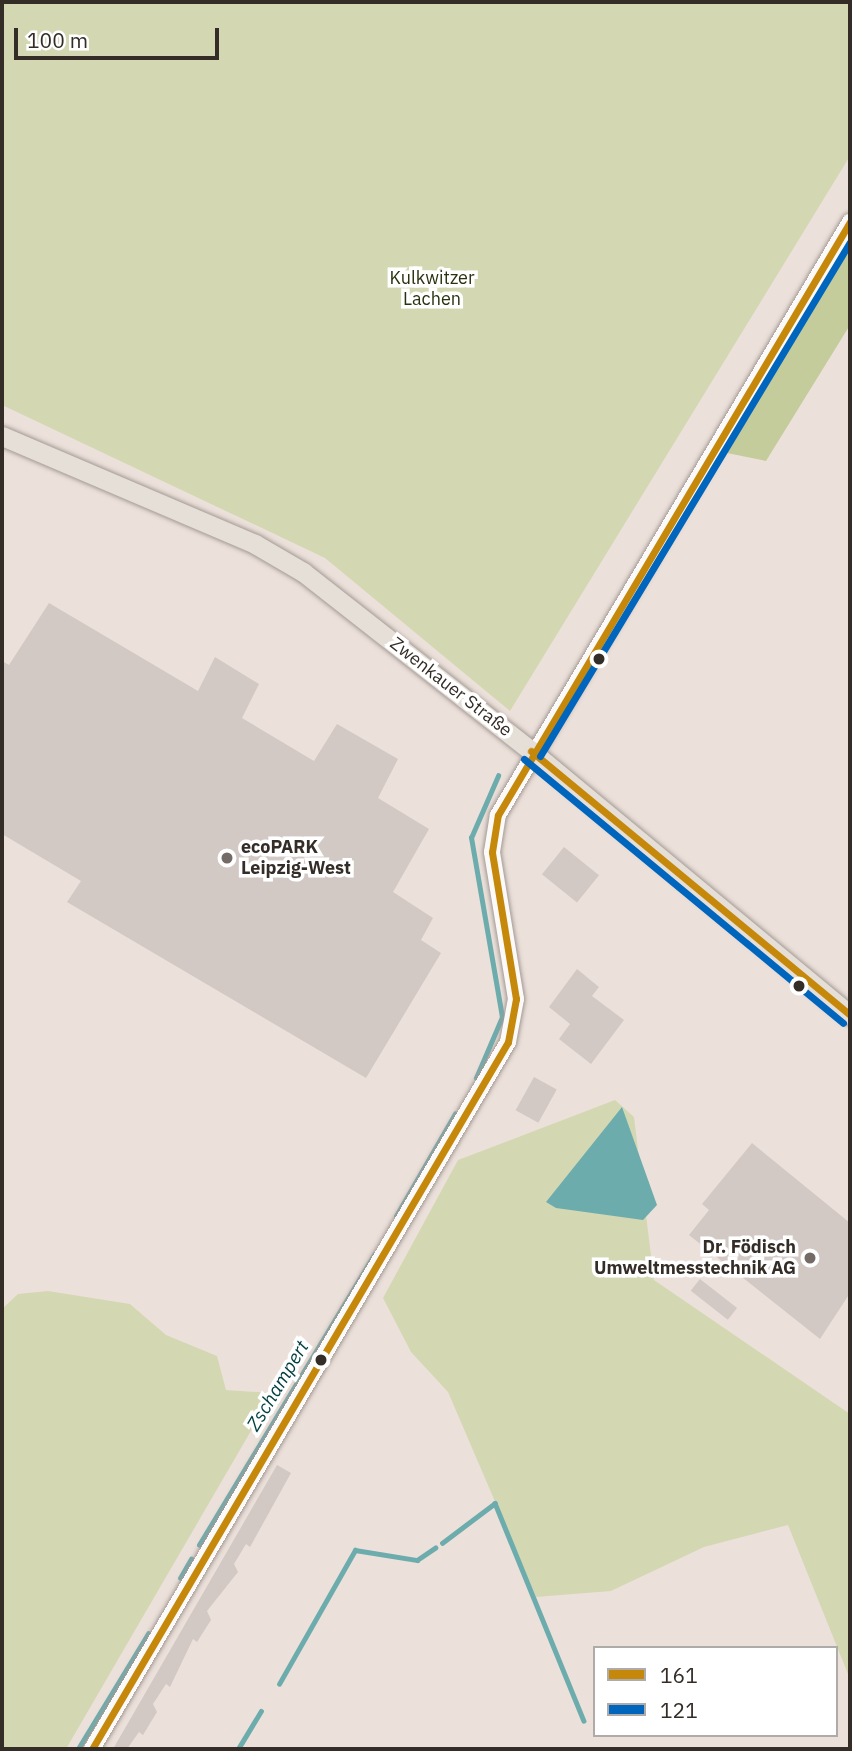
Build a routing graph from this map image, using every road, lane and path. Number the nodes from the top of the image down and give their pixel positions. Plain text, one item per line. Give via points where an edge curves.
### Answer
1 (850, 222) edge
2 (2, 436) edge
3 (531, 751) junction
4 (850, 1016) edge
5 (92, 1749) edge

1 - 3 street
2 - 3 main road, Zwenkauer Straße via 255,544 303,572
3 - 4 main road, Zwenkauer Straße
3 - 5 street via 493,832 516,999 508,1042

